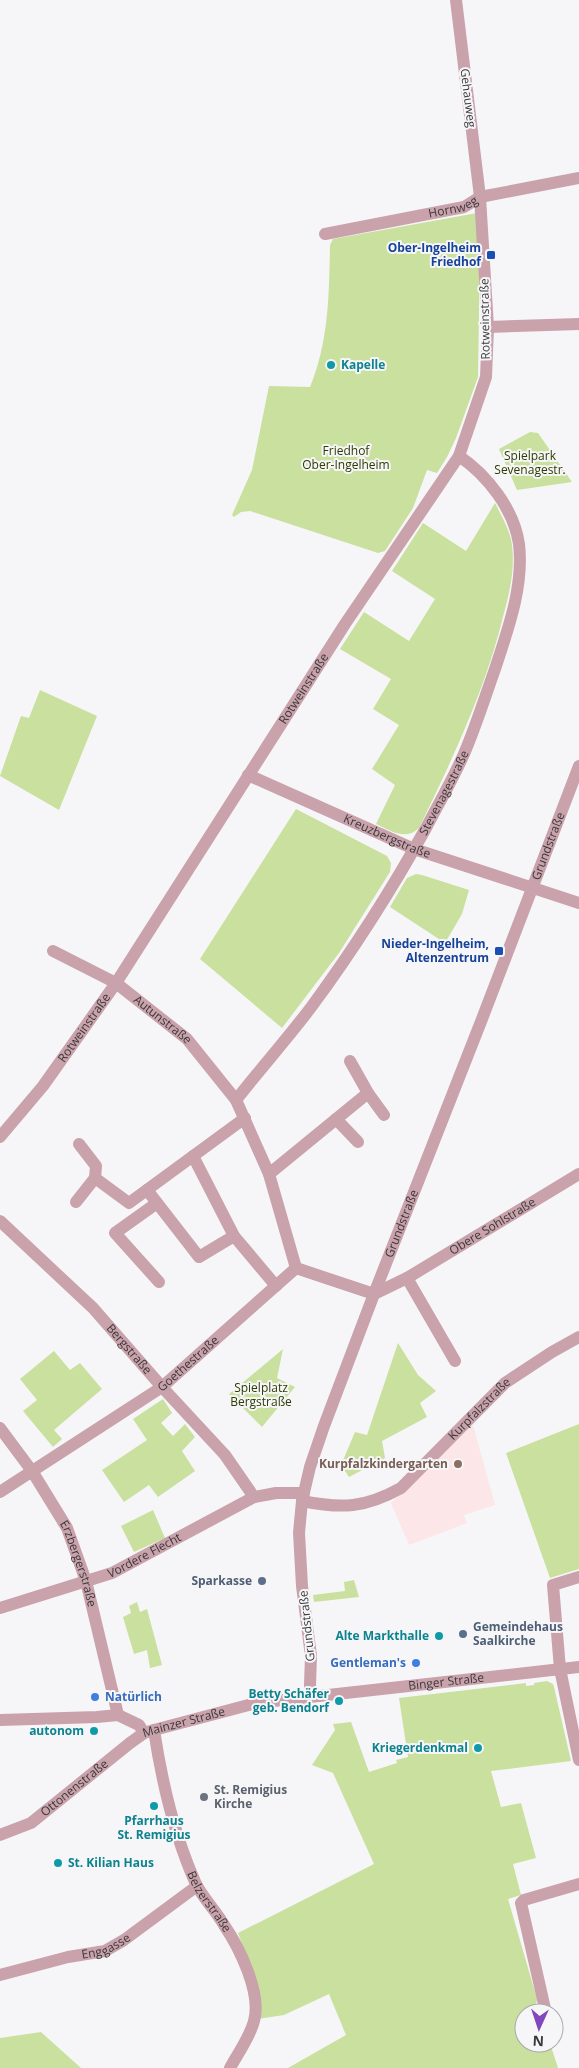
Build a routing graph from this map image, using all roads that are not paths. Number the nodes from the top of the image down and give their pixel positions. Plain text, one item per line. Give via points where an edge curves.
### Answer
1 (456, 0) edge
2 (579, 178) edge
3 (480, 197) junction
4 (325, 234) dead end
5 (579, 324) edge
6 (488, 327) junction
7 (458, 456) junction
8 (579, 766) edge
9 (248, 775) junction
10 (414, 849) junction
11 (532, 887) junction
12 (579, 903) edge
13 (54, 951) dead end
14 (116, 983) junction
15 (350, 1061) dead end
16 (368, 1093) junction
17 (236, 1100) junction
18 (384, 1115) dead end
19 (244, 1118) junction
20 (336, 1119) junction
21 (0, 1137) edge
22 (358, 1142) dead end
23 (79, 1144) dead end
24 (193, 1156) junction
25 (269, 1174) junction
26 (579, 1174) edge
27 (95, 1178) junction
28 (147, 1190) junction
29 (76, 1202) dead end
30 (157, 1203) junction
31 (0, 1221) edge
32 (234, 1236) junction
33 (296, 1268) junction
34 (407, 1278) junction
35 (159, 1282) dead end
36 (276, 1286) junction
37 (374, 1294) junction
38 (579, 1337) edge
39 (455, 1361) dead end
40 (162, 1387) junction
41 (0, 1428) edge
42 (32, 1471) junction
43 (0, 1492) edge
44 (254, 1497) junction
45 (303, 1497) junction
46 (579, 1577) edge
47 (86, 1581) junction
48 (0, 1608) edge
49 (579, 1667) edge
50 (560, 1669) junction
51 (312, 1696) junction
52 (118, 1715) junction
53 (0, 1720) edge
54 (149, 1731) junction
55 (579, 1760) edge
56 (0, 1835) edge
57 (579, 1884) edge
58 (197, 1886) junction
59 (0, 1975) edge
60 (544, 2003) edge
61 (230, 2068) edge

1 - 3 street, Gehauweg
2 - 3 street, Hornweg
3 - 4 street, Hornweg via 464,207
3 - 6 street, Rotweinstraße
5 - 6 street
6 - 7 street, Rotweinstraße via 486,377
7 - 9 street, Rotweinstraße
7 - 10 street, Stevenagestraße via 486,481 504,503 519,543 518,588 502,646 464,755
8 - 11 street, Grundstraße
9 - 10 street, Kreuzbergstraße
9 - 14 street, Rotweinstraße
10 - 11 street, Kreuzbergstraße
10 - 17 street, Stevenagestraße via 366,929 316,1000
11 - 12 street, Kreuzbergstraße
11 - 37 street, Grundstraße
13 - 14 street, Autunstraße
14 - 17 street, Autunstraße via 187,1039
14 - 21 street, Rotweinstraße via 43,1086
15 - 16 street
16 - 18 street
16 - 20 street
17 - 19 street, Autunstraße
19 - 24 street
19 - 25 street, Autunstraße
20 - 22 street
20 - 25 street
23 - 27 street via 96,1166
24 - 28 street
24 - 32 street
25 - 33 street, Autunstraße
26 - 34 street, Obere Sohlstraße
27 - 28 street via 129,1203
27 - 29 street
28 - 30 street
30 - 32 street via 199,1257
30 - 35 street via 116,1233
31 - 40 street, Bergstraße via 93,1308
32 - 36 street
33 - 36 street, Goethestraße
33 - 37 street
34 - 37 street, Obere Sohlstraße
34 - 39 street
36 - 40 street, Goethestraße
37 - 45 street, Grundstraße via 324,1426
38 - 45 street, Kurpfalzstraße via 505,1383 401,1488 383,1498 349,1506 336,1507
40 - 42 street, Goethestraße
40 - 44 street, Bergstraße via 225,1455
41 - 42 street, Erzbergerstraße
42 - 43 street, Goethestraße
42 - 47 street, Erzbergerstraße via 67,1528
44 - 45 street via 276,1493
44 - 47 street, Vordere Flecht via 134,1563
45 - 51 street, Grundstraße via 299,1533
46 - 50 street via 553,1585
47 - 48 street, Vordere Flecht
47 - 52 street, Erzbergerstraße
49 - 50 street, Binger Straße
50 - 51 street, Binger Straße
50 - 55 street
51 - 54 street, Mainzer Straße via 256,1702
52 - 53 street
52 - 54 street, Mainzer Straße
54 - 56 street, Ottonenstraße via 31,1823
54 - 58 street, Belzerstraße via 176,1830
57 - 60 street via 521,1903
58 - 59 street, Enggasse via 105,1951
58 - 61 street, Belzerstraße via 226,1926 254,1992 254,2020

